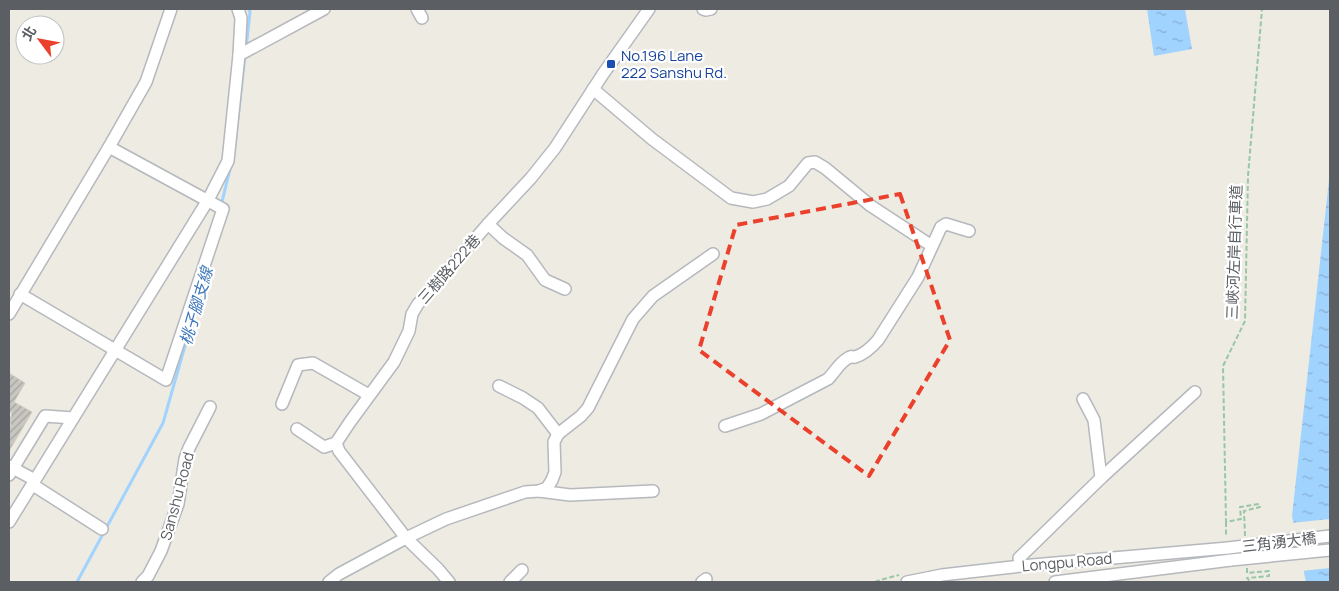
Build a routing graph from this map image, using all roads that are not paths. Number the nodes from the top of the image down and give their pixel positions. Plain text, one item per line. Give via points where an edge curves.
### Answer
1 (170, 9) edge
2 (238, 9) edge
3 (324, 9) edge
4 (649, 9) edge
5 (703, 9) edge
6 (711, 9) edge
7 (239, 55) junction
8 (593, 89) junction
9 (109, 147) junction
10 (208, 200) junction
11 (488, 224) junction
12 (969, 231) dead end
13 (932, 246) junction
14 (713, 254) dead end
15 (565, 289) dead end
16 (20, 294) junction
17 (9, 314) edge
18 (116, 350) junction
19 (500, 386) dead end
20 (1194, 392) dead end
21 (369, 396) junction
22 (1083, 398) dead end
23 (282, 404) dead end
24 (210, 407) dead end
25 (73, 418) junction
26 (725, 426) dead end
27 (297, 429) dead end
28 (558, 434) junction
29 (336, 443) junction
30 (10, 470) edge
31 (1101, 478) junction
32 (34, 482) junction
33 (539, 491) junction
34 (653, 491) dead end
35 (10, 516) edge
36 (102, 529) dead end
37 (1330, 536) edge
38 (406, 538) junction
39 (1227, 543) joint
40 (1330, 550) edge
41 (1231, 560) joint
42 (1021, 566) junction
43 (522, 570) dead end
44 (142, 582) edge
45 (329, 582) edge
46 (450, 582) edge
47 (510, 582) edge
48 (907, 582) edge
49 (1055, 582) edge

1 - 9 street via 146,82
2 - 7 street via 241,18
3 - 7 street
4 - 8 street, 三樹路222巷
5 - 6 street
7 - 10 street via 228,161
8 - 11 street, 三樹路222巷 via 555,148
8 - 13 street via 652,139 731,198 753,202 767,199 789,186 808,163 815,162 871,206
9 - 10 street
9 - 16 street
10 - 18 street
10 - 18 street via 223,209 166,380
11 - 15 street via 527,255 545,280
11 - 21 street, 三樹路222巷 via 418,304 394,362
12 - 13 street via 946,224 941,227
13 - 26 street via 918,277 871,349 849,357 828,379 761,414
14 - 28 street via 648,301 633,319 588,408
16 - 17 street
16 - 18 street
18 - 25 street
19 - 28 street via 538,408
20 - 31 street
21 - 23 street via 313,363 298,365
21 - 29 street, 三樹路222巷
22 - 31 street via 1094,420
24 - 44 street, Sanshu Road via 185,459 178,504 161,551
25 - 30 street via 45,416
25 - 32 street
27 - 29 street via 324,447
28 - 33 street via 554,442 555,472 547,488
29 - 38 street
30 - 32 street
31 - 42 street via 1020,558
32 - 35 street
32 - 36 street
33 - 34 street via 570,495
33 - 38 street via 525,492 446,519
37 - 39 street, 三角湧大橋, bridge
38 - 45 street
38 - 46 street
39 - 42 street, Longpu Road
40 - 41 street, 三角湧大橋, bridge
41 - 49 street, Longpu Road
42 - 48 street, Longpu Road
43 - 47 street

